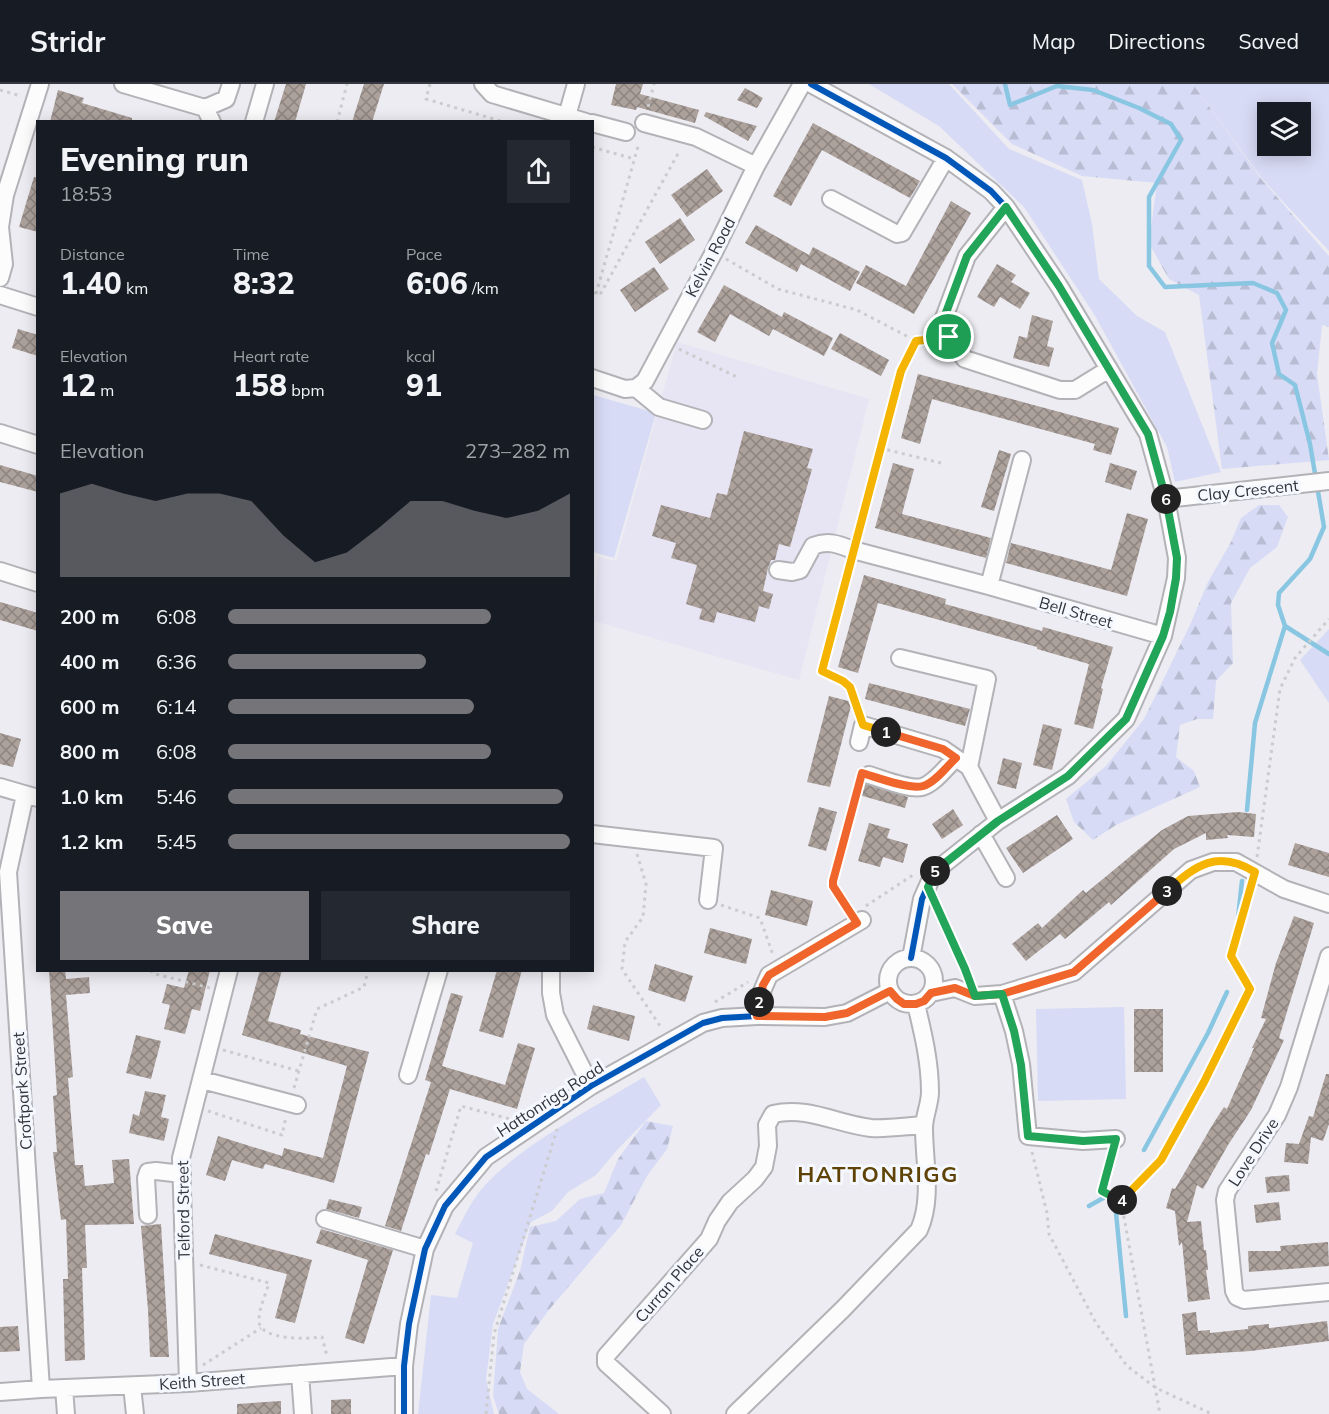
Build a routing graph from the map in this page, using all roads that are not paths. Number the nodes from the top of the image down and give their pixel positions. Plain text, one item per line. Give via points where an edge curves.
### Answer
1 (40, 84) edge
2 (123, 84) edge
3 (231, 84) edge
4 (265, 84) edge
5 (483, 84) edge
6 (576, 84) edge
7 (802, 84) edge
8 (811, 84) edge
9 (208, 115) edge
10 (567, 116) junction
11 (255, 120) edge
12 (580, 120) edge
13 (644, 123) road end
14 (594, 124) edge
15 (626, 132) dead end
16 (946, 158) junction
17 (756, 166) junction
18 (831, 199) dead end
19 (1006, 207) junction
20 (0, 278) edge
21 (0, 295) edge
22 (36, 306) edge
23 (1110, 369) junction
24 (594, 379) edge
25 (636, 388) junction
26 (703, 420) dead end
27 (0, 433) edge
28 (36, 444) edge
29 (1022, 460) dead end
30 (1329, 481) edge
31 (1166, 499) junction
32 (778, 570) dead end
33 (0, 571) edge
34 (36, 582) edge
35 (989, 586) junction
36 (1163, 636) junction
37 (900, 657) dead end
38 (860, 742) dead end
39 (962, 762) junction
40 (869, 775) road end
41 (0, 787) edge
42 (31, 796) edge
43 (998, 821) junction
44 (594, 834) edge
45 (981, 834) junction
46 (1006, 878) dead end
47 (708, 900) road end
48 (1329, 904) edge
49 (859, 922) road end
50 (1329, 956) edge
51 (911, 958) junction
52 (229, 972) edge
53 (438, 972) edge
54 (551, 972) edge
55 (890, 991) junction
56 (931, 993) junction
57 (1002, 994) junction
58 (916, 1004) junction
59 (757, 1016) junction
60 (408, 1075) dead end
61 (202, 1080) junction
62 (591, 1086) junction
63 (293, 1104) road end
64 (924, 1125) junction
65 (1116, 1139) road end
66 (182, 1174) junction
67 (148, 1215) dead end
68 (325, 1219) dead end
69 (426, 1249) junction
70 (1329, 1292) edge
71 (404, 1366) junction
72 (300, 1374) junction
73 (187, 1376) junction
74 (132, 1386) junction
75 (64, 1388) junction
76 (41, 1389) junction
77 (0, 1392) edge
78 (66, 1414) edge
79 (135, 1414) edge
80 (303, 1414) edge
81 (404, 1414) edge
82 (662, 1414) edge
83 (735, 1414) edge

1 - 20 street via 5,195 0,227 4,264
2 - 9 street
3 - 9 street via 226,99
4 - 11 street
5 - 10 street via 492,94
6 - 10 street
7 - 17 street, Kelvin Road
8 - 16 street
10 - 12 street
13 - 17 street via 696,137
14 - 15 street
16 - 18 street via 902,233 897,234
16 - 19 street
17 - 25 street, Kelvin Road via 645,381
19 - 23 street
19 - 23 street via 967,256 944,318 949,337 965,359 1060,390 1075,390
21 - 22 street
23 - 31 street via 1148,434
24 - 25 street via 626,389
25 - 26 street via 659,407
27 - 28 street
29 - 35 street
30 - 31 street, Clay Crescent
31 - 36 street via 1177,558
32 - 35 street, Bell Street via 800,570 813,546 833,542
33 - 34 street
35 - 36 street, Bell Street
36 - 43 street via 1126,719 1068,776
37 - 39 street via 987,679
38 - 39 street via 863,725 943,749
39 - 40 street via 922,787
39 - 43 street
41 - 42 street
42 - 76 street, Croftpark Street via 8,872
43 - 45 street
44 - 47 street via 714,848
45 - 46 street
45 - 51 street via 934,872 922,899
48 - 57 street via 1284,889 1236,862 1213,862 1191,870 1074,972
49 - 59 street via 769,975
50 - 70 street, Love Drive via 1289,1087 1277,1115 1225,1200 1237,1297
51 - 55 street via 896,963 891,970
51 - 56 street via 930,968 934,984
52 - 61 street, Telford Street
53 - 60 street
54 - 62 street via 555,1015
55 - 58 street via 904,1004
55 - 59 street, Hattonrigg Road via 847,1013 825,1017
56 - 57 street via 955,988 975,996
56 - 58 street
57 - 65 street via 1021,1065 1028,1136 1083,1141
58 - 64 street via 927,1048 930,1091
59 - 62 street, Hattonrigg Road via 703,1023
61 - 63 street
61 - 66 street, Telford Street via 181,1158
62 - 69 street, Hattonrigg Road via 486,1157 445,1206
64 - 82 street, Curran Place via 873,1128 818,1114 773,1114 767,1125 764,1167 730,1202 709,1239 606,1356 606,1364
64 - 83 street via 927,1200 919,1230
66 - 67 street via 148,1172
66 - 73 street, Telford Street
68 - 69 street
69 - 71 street, Hattonrigg Road
71 - 72 street, Keith Street
71 - 81 street, Hattonrigg Road
72 - 73 street, Keith Street
72 - 80 street
73 - 74 street, Keith Street
74 - 75 street, Keith Street
74 - 79 street
75 - 76 street, Keith Street
75 - 78 street
76 - 77 street, Keith Street

